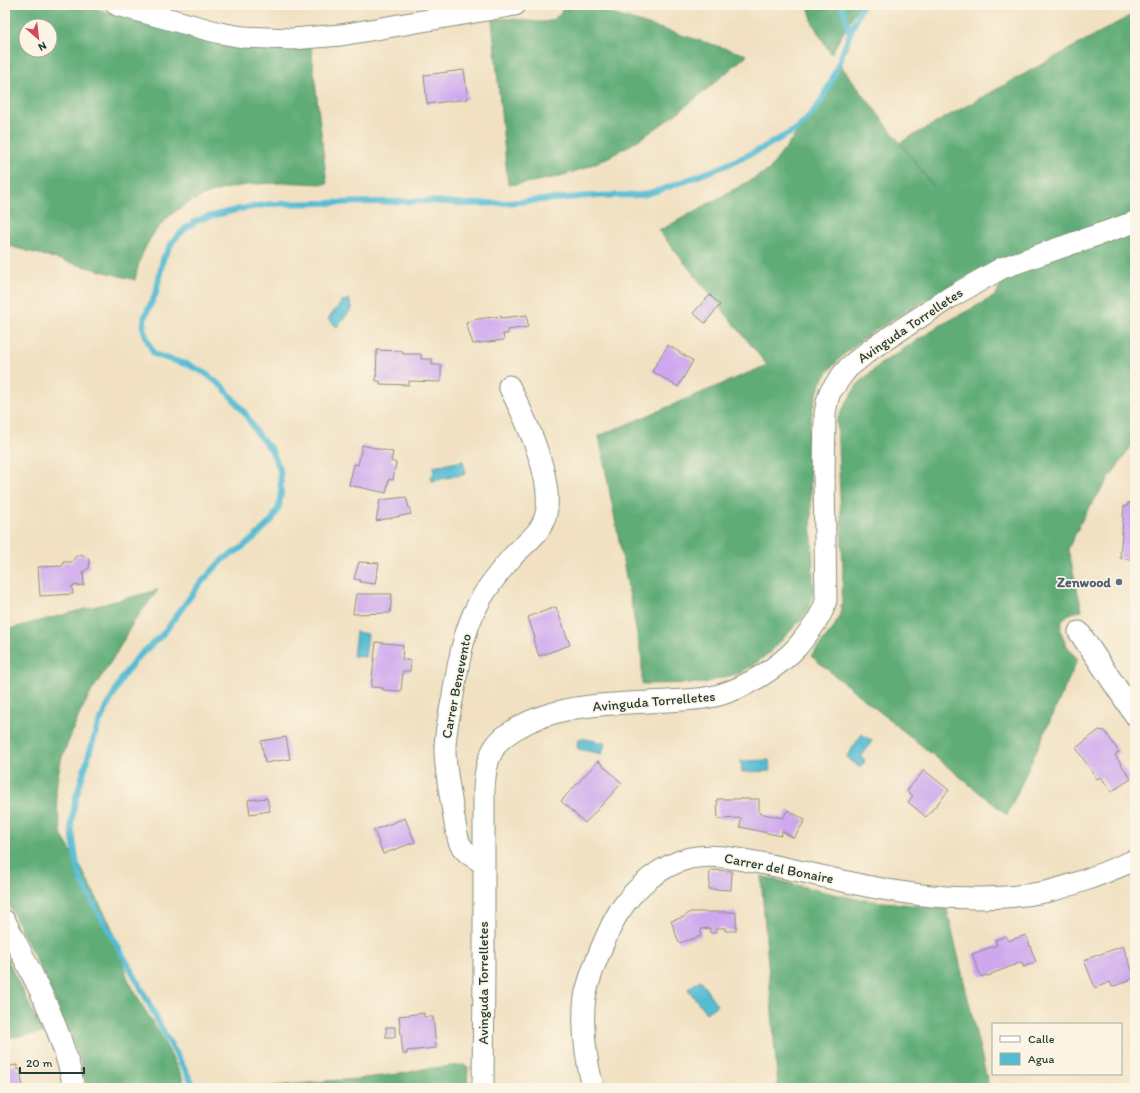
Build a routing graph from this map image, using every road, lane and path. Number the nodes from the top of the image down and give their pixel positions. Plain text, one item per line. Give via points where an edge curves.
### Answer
1 (118, 5) edge
2 (515, 5) edge
3 (1135, 222) edge
4 (509, 386) dead end
5 (1079, 632) dead end
6 (1135, 715) edge
7 (1135, 860) edge
8 (483, 863) junction
9 (5, 922) edge
10 (74, 1088) edge
11 (482, 1088) edge
12 (593, 1088) edge

1 - 2 street via 220,33 292,39 341,35
3 - 8 street, Avinguda Torrelletes via 1002,268 949,298 871,349 849,367 830,392 825,414 826,600 824,610 813,627 789,656 738,688 720,695 700,699 599,705 563,710 512,731 501,739 493,750 485,774
4 - 8 street, Carrer Benevento via 540,461 545,478 547,506 546,516 535,536 506,564 475,610 462,645 449,717 445,759 456,826 464,849
5 - 6 street
7 - 12 street, Carrer del Bonaire via 1077,883 1038,893 999,898 897,892 723,856 700,856 678,862 648,880 637,890 618,913 599,952 585,997 585,1038
8 - 11 street, Avinguda Torrelletes
9 - 10 street via 36,982 59,1036

